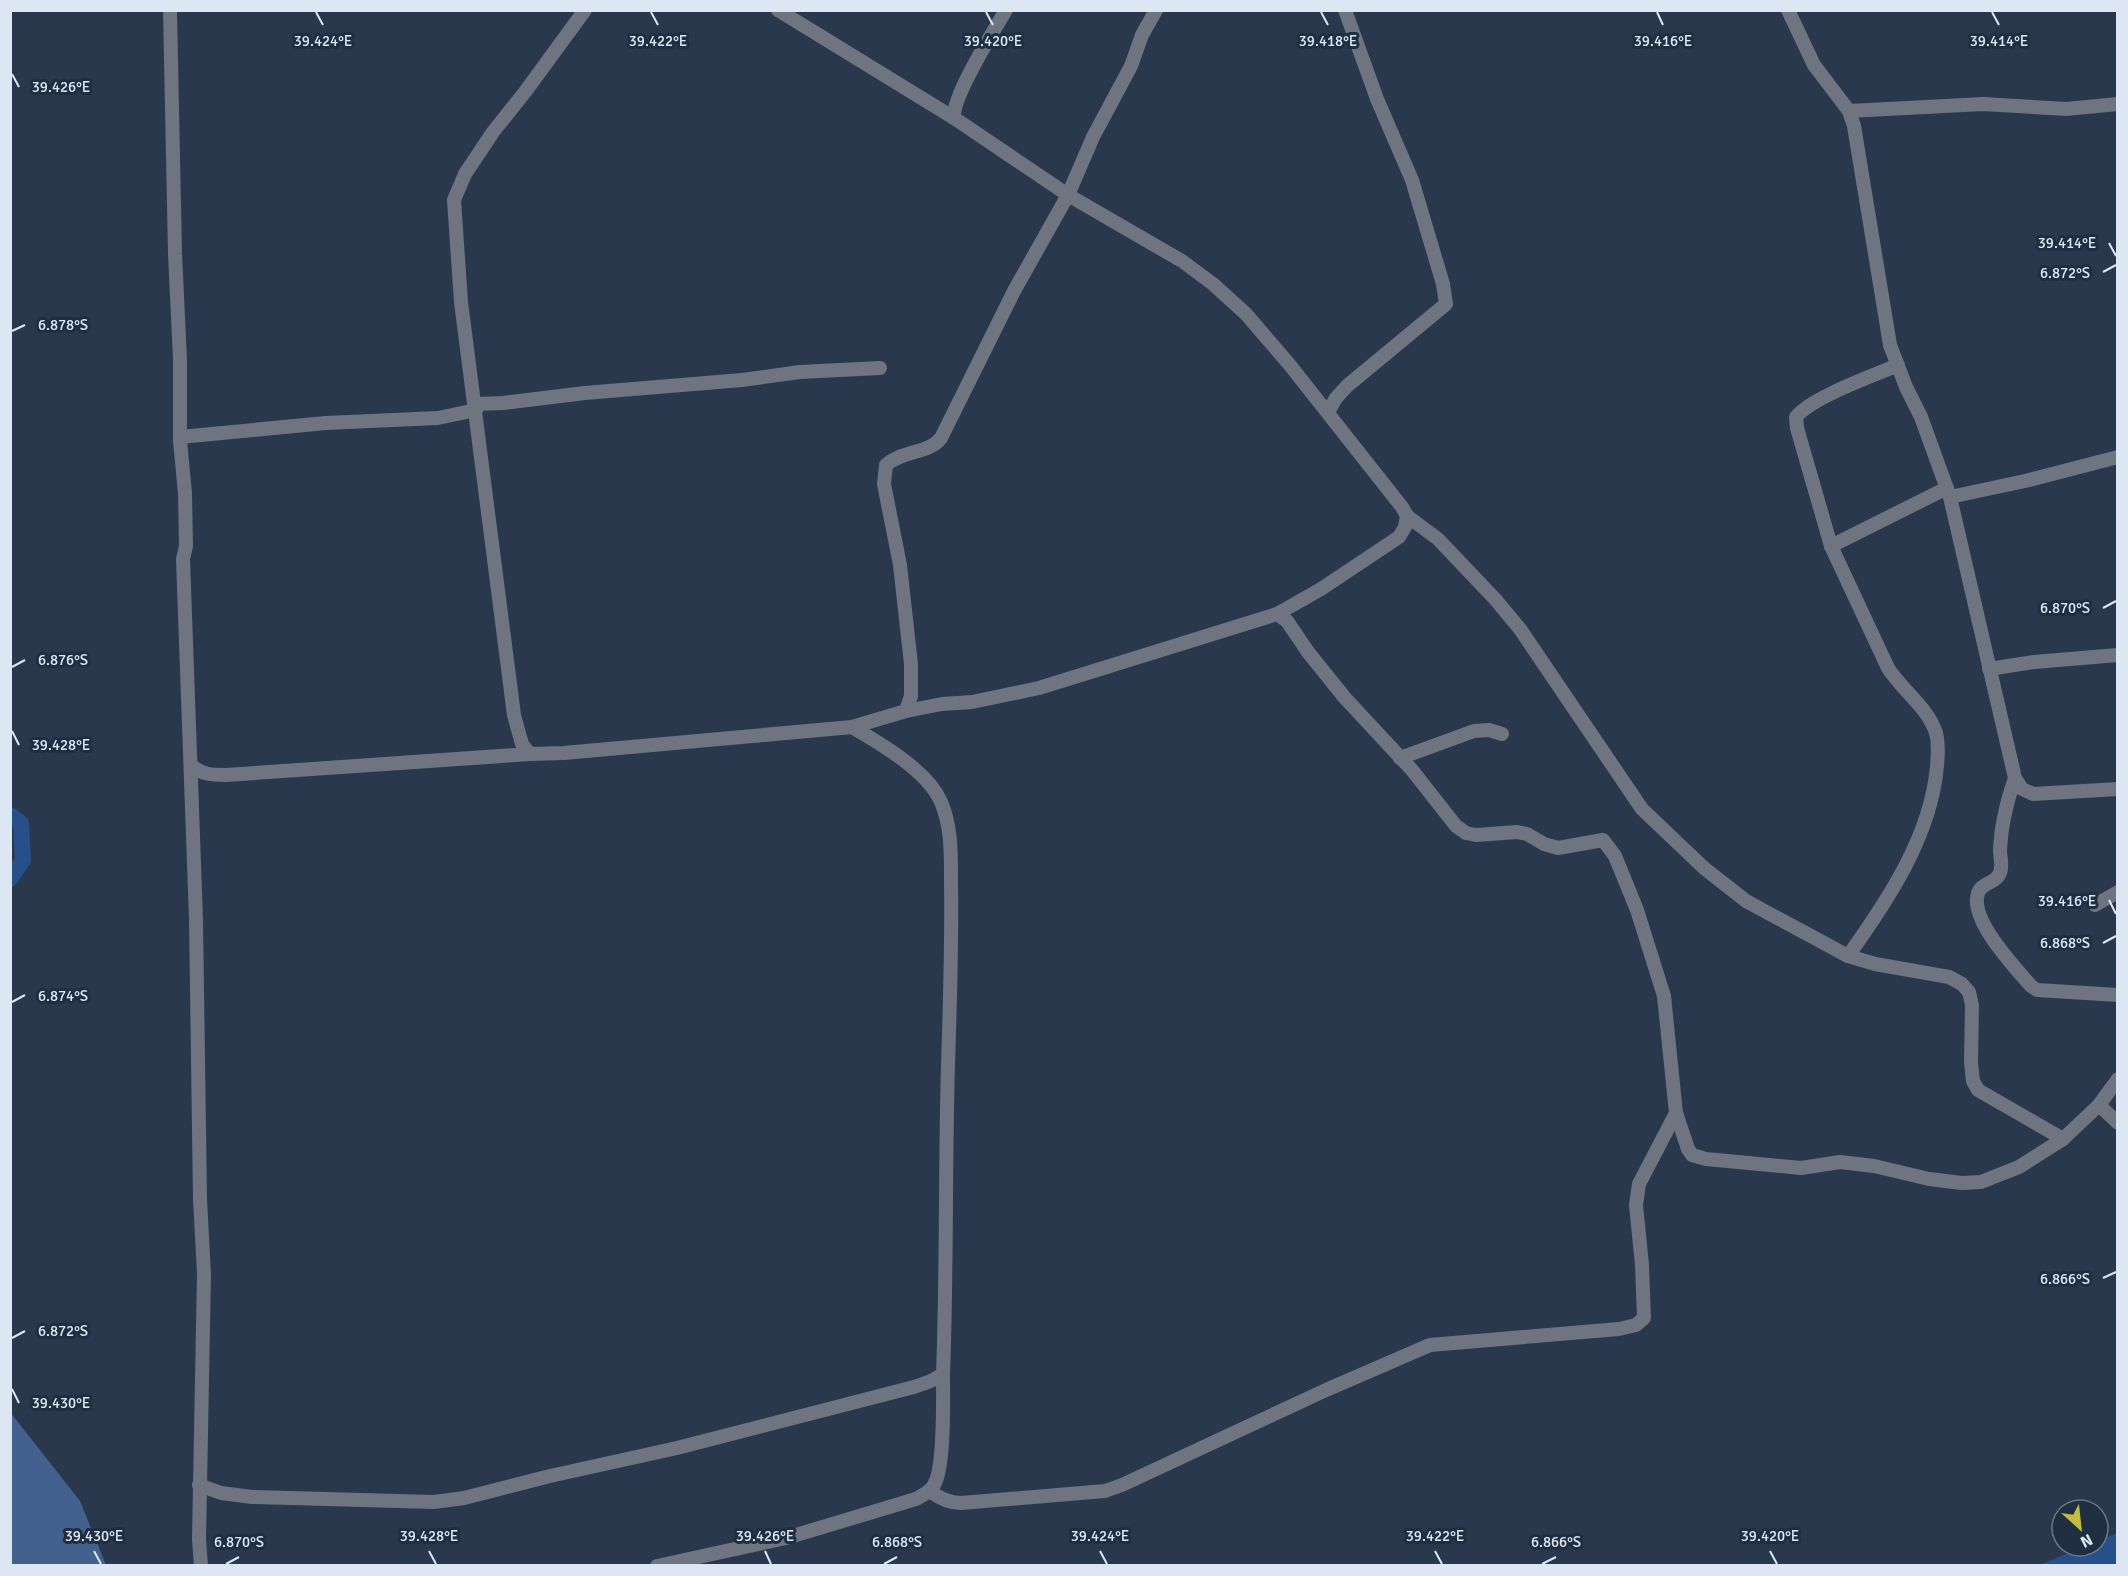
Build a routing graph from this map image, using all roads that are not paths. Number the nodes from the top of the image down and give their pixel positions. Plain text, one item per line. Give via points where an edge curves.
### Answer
1 (170, 10) edge
2 (585, 10) edge
3 (778, 10) edge
4 (1005, 10) edge
5 (1156, 10) edge
6 (1346, 10) edge
7 (1788, 10) edge
8 (2118, 104) edge
9 (1849, 111) junction
10 (954, 118) junction
11 (1068, 195) junction
12 (1898, 365) junction
13 (880, 369) dead end
14 (476, 407) junction
15 (1328, 412) junction
16 (180, 437) junction
17 (2118, 457) edge
18 (1949, 492) junction
19 (1407, 516) junction
20 (1832, 546) junction
21 (1277, 614) junction
22 (2118, 656) edge
23 (1989, 669) junction
24 (906, 711) junction
25 (852, 727) junction
26 (1502, 734) dead end
27 (530, 754) junction
28 (1400, 758) junction
29 (191, 765) junction
30 (2015, 778) junction
31 (2118, 789) edge
32 (2118, 892) edge
33 (2095, 905) dead end
34 (1848, 956) junction
35 (2118, 995) edge
36 (2118, 1079) edge
37 (2100, 1105) junction
38 (1676, 1113) junction
39 (2118, 1123) edge
40 (2063, 1139) junction
41 (943, 1374) junction
42 (199, 1485) junction
43 (930, 1491) junction
44 (201, 1566) edge
45 (657, 1566) edge

1 - 16 street
2 - 14 street via 493,132 465,174 454,200 461,303
3 - 10 street
4 - 10 street via 955,105
5 - 11 street
6 - 15 street via 1377,99 1412,180 1446,304 1347,386
7 - 9 street via 1814,65
8 - 9 street via 2066,109 1983,105
9 - 12 street via 1890,345
10 - 11 street
11 - 15 street via 1214,284 1246,314
11 - 24 street via 1014,291 941,438 932,447 902,455 886,465 884,484 900,565 911,664 911,696
12 - 18 street
12 - 20 street via 1829,396 1796,417
13 - 14 street via 800,372
14 - 16 street via 438,418 326,423
14 - 27 street via 514,716 522,744
15 - 19 street
16 - 29 street via 185,493 183,559
17 - 18 street via 2025,481
18 - 20 street
18 - 23 street
19 - 21 street via 1399,537
19 - 34 street via 1429,531 1520,628 1642,809 1675,842 1746,901
20 - 34 street via 1888,668 1927,714 1938,745 1935,791 1924,825 1881,910
21 - 24 street via 1039,688
21 - 28 street via 1287,621 1345,698
22 - 23 street
23 - 30 street
24 - 25 street
25 - 27 street
25 - 41 street via 912,766 941,801 948,824 952,907
26 - 28 street via 1474,731
27 - 29 street via 226,775 200,772
28 - 38 street via 1466,833 1516,832 1558,848 1603,840 1610,847 1637,910 1664,996
29 - 42 street via 204,1274
30 - 31 street via 2022,789 2032,794
30 - 35 street via 2006,805 2000,875 1980,889 1978,914 2037,990
32 - 33 street
34 - 40 street via 1949,977 1962,984 1972,1005 1971,1062 1978,1090
36 - 37 street
37 - 39 street
37 - 40 street
38 - 40 street via 1688,1149 1692,1155 1706,1159 1801,1168 1840,1162 1962,1183 1981,1182 2019,1167
38 - 43 street via 1639,1184 1636,1205 1645,1306 1644,1318 1636,1325 1430,1345 1105,1491 962,1503 950,1503
41 - 42 street via 914,1387 464,1498 434,1502 252,1497 220,1493
41 - 43 street via 938,1476
42 - 44 street
43 - 45 street via 916,1499 786,1538

